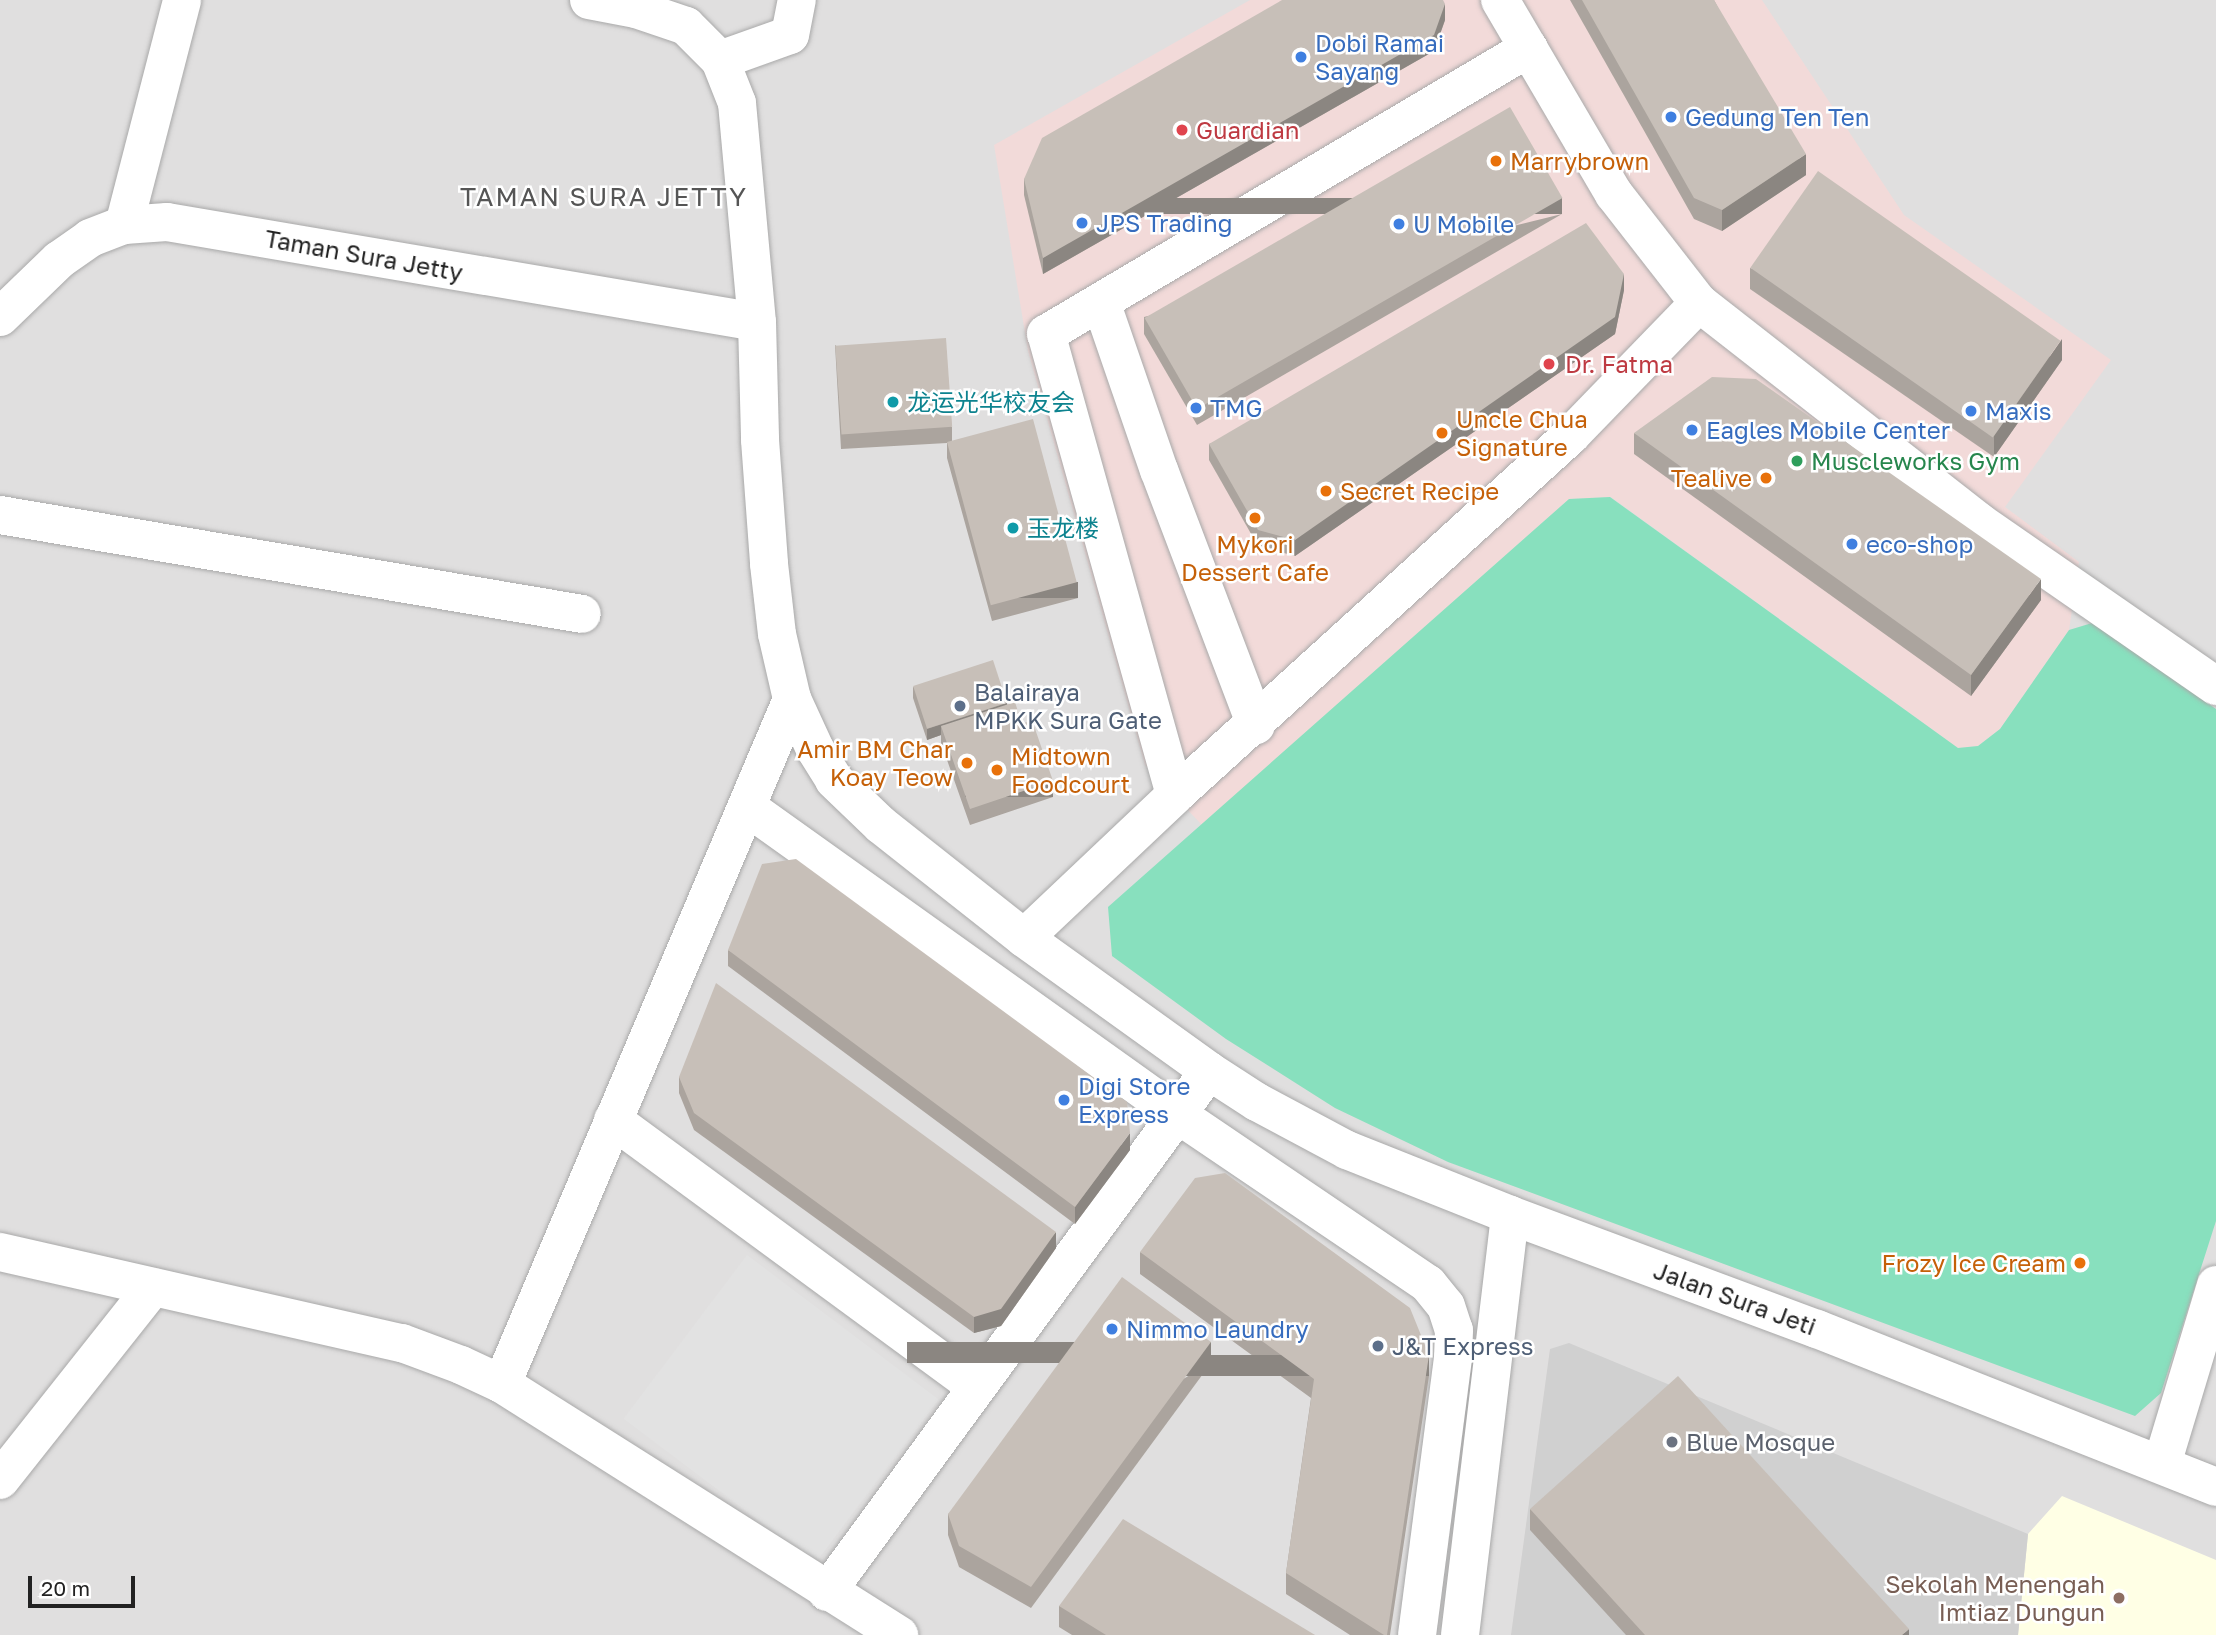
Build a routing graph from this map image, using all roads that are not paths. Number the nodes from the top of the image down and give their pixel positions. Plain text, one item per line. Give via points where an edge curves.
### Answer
1 (182, 0) edge
2 (590, 0) edge
3 (797, 0) edge
4 (1500, 0) edge
5 (1529, 48) junction
6 (720, 60) junction
7 (124, 225) junction
8 (1101, 302) junction
9 (1699, 303) junction
10 (0, 317) edge
11 (757, 322) junction
12 (0, 515) edge
13 (582, 614) dead end
14 (2216, 686) edge
15 (792, 699) junction
16 (1256, 725) junction
17 (1175, 795) junction
18 (747, 807) junction
19 (1024, 938) junction
20 (1209, 1071) junction
21 (1177, 1114) junction
22 (613, 1120) junction
23 (1510, 1215) junction
24 (0, 1252) edge
25 (2216, 1285) edge
26 (153, 1287) junction
27 (502, 1384) junction
28 (977, 1387) junction
29 (2162, 1464) junction
30 (0, 1480) edge
31 (2216, 1487) edge
32 (827, 1592) junction
33 (898, 1635) edge
34 (1417, 1635) edge
35 (1460, 1635) edge

1 - 7 street
2 - 6 street via 686,26
3 - 6 street via 790,35
4 - 5 street
5 - 8 street
5 - 9 street via 1614,194
6 - 11 street, Jalan Sura Jeti via 737,103
7 - 10 street, Taman Sura Jetty via 90,238 59,260
7 - 11 street, Taman Sura Jetty via 167,222
8 - 16 street
8 - 17 street via 1046,334
9 - 14 street via 1979,522
9 - 16 street via 1571,435
11 - 15 street, Jalan Sura Jeti via 769,564 777,634
12 - 13 street
15 - 18 street
15 - 19 street, Jalan Sura Jeti via 834,780 881,825
16 - 17 street
17 - 19 street
18 - 21 street
18 - 22 street
19 - 20 street, Jalan Sura Jeti
20 - 21 street
20 - 23 street, Jalan Sura Jeti via 1347,1150
21 - 28 street
21 - 34 street via 1428,1284 1446,1306 1454,1330 1453,1358
22 - 27 street
22 - 28 street
23 - 29 street, Jalan Sura Jeti
23 - 35 street
24 - 26 street
25 - 29 street
26 - 27 street via 402,1343
26 - 30 street
27 - 32 street
28 - 32 street
29 - 31 street, Jalan Sura Jeti
32 - 33 street

